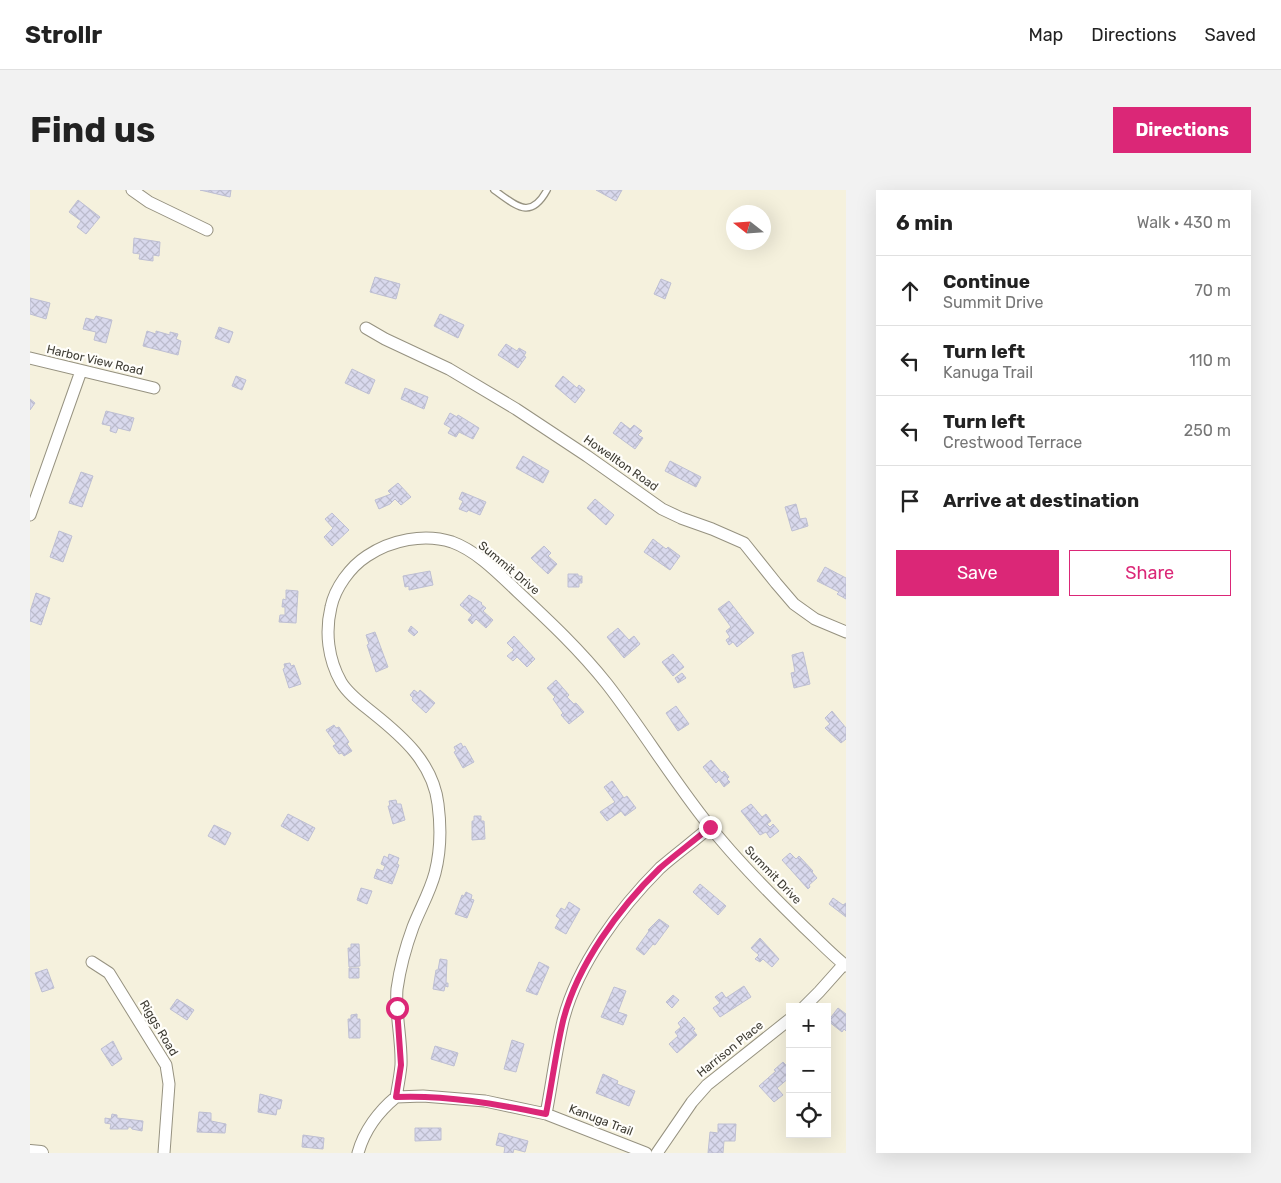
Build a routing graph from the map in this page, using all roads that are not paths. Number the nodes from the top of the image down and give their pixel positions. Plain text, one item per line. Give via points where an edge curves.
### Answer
1 (132, 190) edge
2 (494, 190) edge
3 (547, 190) edge
4 (207, 230) dead end
5 (366, 328) dead end
6 (30, 358) edge
7 (81, 371) junction
8 (154, 388) dead end
9 (30, 515) edge
10 (846, 632) edge
11 (710, 827) junction
12 (92, 962) dead end
13 (845, 965) edge
14 (808, 1003) edge
15 (786, 1022) edge
16 (396, 1097) junction
17 (546, 1114) junction
18 (30, 1152) edge
19 (41, 1153) edge
20 (164, 1153) edge
21 (358, 1153) edge
22 (646, 1153) edge
23 (657, 1153) edge

1 - 4 street via 148,202
2 - 3 lane via 518,206 530,208 537,205
5 - 10 street, Howellton Road via 449,369 516,409 662,509 744,543 794,604 815,619
6 - 7 street, Harbor View Road
7 - 8 street, Harbor View Road
7 - 9 street
11 - 13 street, Summit Drive via 783,907
11 - 16 street, Summit Drive via 606,684 563,635 479,558 455,543 415,538 375,551 362,559 349,572 332,601 327,628 332,660 341,682 351,694 420,756 438,800 441,835 434,877 413,927 398,988 401,1065
11 - 17 street via 651,878 591,956 564,1020
12 - 20 street, Riggs Road via 108,973 166,1065 169,1084
13 - 14 street
15 - 23 street, Harrison Place via 707,1085
16 - 17 street, Kanuga Trail via 423,1096 485,1102
16 - 21 street via 367,1130
17 - 22 street, Kanuga Trail
18 - 19 street

